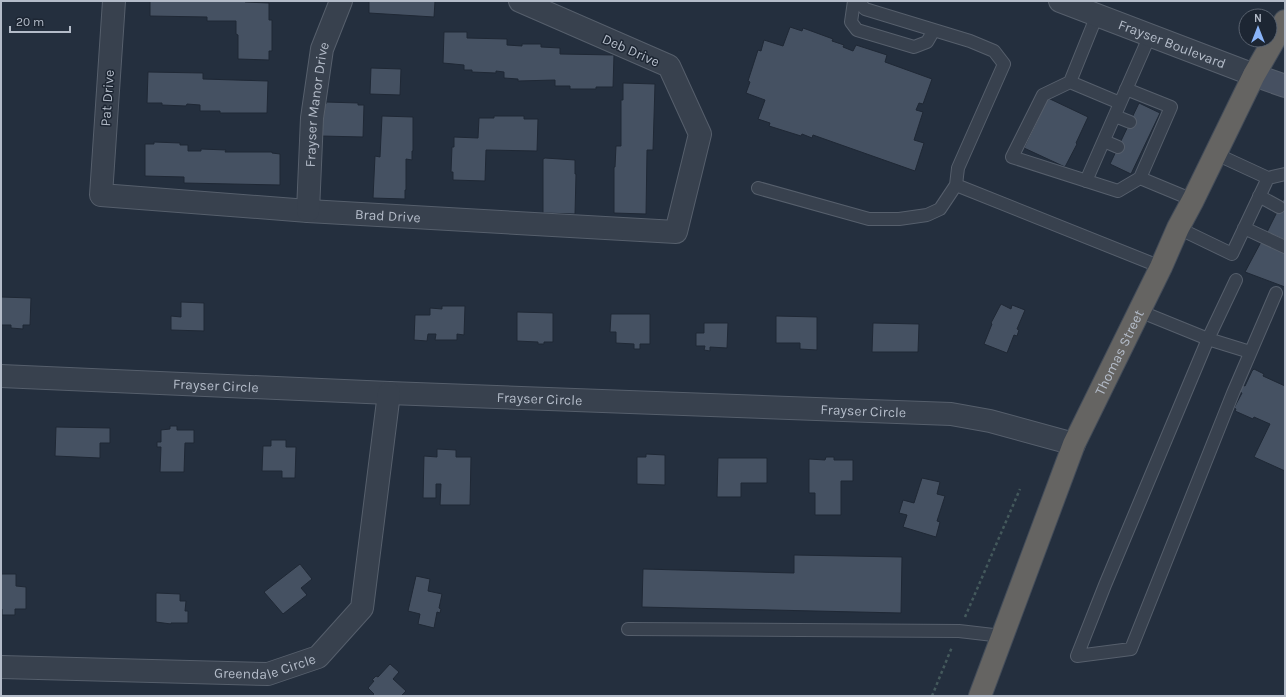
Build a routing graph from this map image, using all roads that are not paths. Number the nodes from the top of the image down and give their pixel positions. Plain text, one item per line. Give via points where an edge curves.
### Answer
1 (114, 1) edge
2 (341, 1) edge
3 (520, 1) edge
4 (854, 1) edge
5 (858, 1) edge
6 (1060, 1) edge
7 (1097, 15) junction
8 (1285, 21) edge
9 (934, 30) junction
10 (1150, 35) junction
11 (1254, 75) junction
12 (1070, 82) junction
13 (1285, 86) edge
14 (1126, 89) junction
15 (1120, 103) junction
16 (1115, 116) junction
17 (1130, 122) dead end
18 (1104, 141) junction
19 (1118, 147) dead end
20 (1216, 154) junction
21 (1285, 174) edge
22 (1140, 178) junction
23 (1268, 178) junction
24 (1086, 181) junction
25 (956, 186) junction
26 (758, 188) dead end
27 (101, 195) joint
28 (1259, 196) junction
29 (1193, 200) junction
30 (1280, 206) dead end
31 (308, 211) junction
32 (1178, 228) junction
33 (1244, 228) junction
34 (676, 232) joint
35 (1285, 247) edge
36 (1161, 267) junction
37 (1236, 280) dead end
38 (1276, 293) dead end
39 (1139, 311) junction
40 (1208, 339) junction
41 (1250, 352) junction
42 (1, 376) edge
43 (389, 393) junction
44 (1074, 444) junction
45 (628, 629) dead end
46 (1002, 636) junction
47 (1, 667) edge
48 (980, 696) edge

1 - 27 street, Pat Drive
2 - 31 street, Frayser Manor Drive via 322,49 312,118
3 - 34 street, Deb Drive via 669,66 700,134
4 - 9 lane via 851,22 857,30 914,47 927,42
5 - 9 lane via 865,9
6 - 7 street, Frayser Boulevard
7 - 10 street, Frayser Boulevard
7 - 12 lane
8 - 11 highway, Thomas Street
9 - 25 lane via 994,51 1004,64 958,168
10 - 11 street, Frayser Boulevard
10 - 14 lane
11 - 13 main road, Frayser Boulevard
11 - 20 highway, Thomas Street
12 - 15 lane
12 - 24 lane via 1043,95 1012,157
14 - 15 lane
14 - 22 lane via 1171,107 1143,158
15 - 16 lane
16 - 17 lane
16 - 18 lane
18 - 19 lane
18 - 24 lane
20 - 23 lane
20 - 29 highway, Thomas Street
21 - 23 lane
22 - 24 lane via 1118,191
22 - 29 lane
23 - 28 lane
25 - 26 lane via 940,209 927,215 899,218 869,218
25 - 36 lane
27 - 31 street, Brad Drive
28 - 30 lane
28 - 33 lane
29 - 32 highway, Thomas Street
31 - 34 street, Brad Drive
32 - 33 lane via 1232,254
32 - 36 highway, Thomas Street
33 - 35 lane
36 - 39 highway, Thomas Street
37 - 40 lane
38 - 41 lane
39 - 40 lane
39 - 44 highway, Thomas Street
40 - 41 lane
40 - 41 lane via 1077,656 1130,649
42 - 43 street, Frayser Circle
43 - 44 street, Frayser Circle via 951,414 990,421
43 - 47 street, Greendale Circle via 362,608 318,657 268,674
44 - 46 highway, Thomas Street
45 - 46 lane via 959,631
46 - 48 highway, Thomas Street

